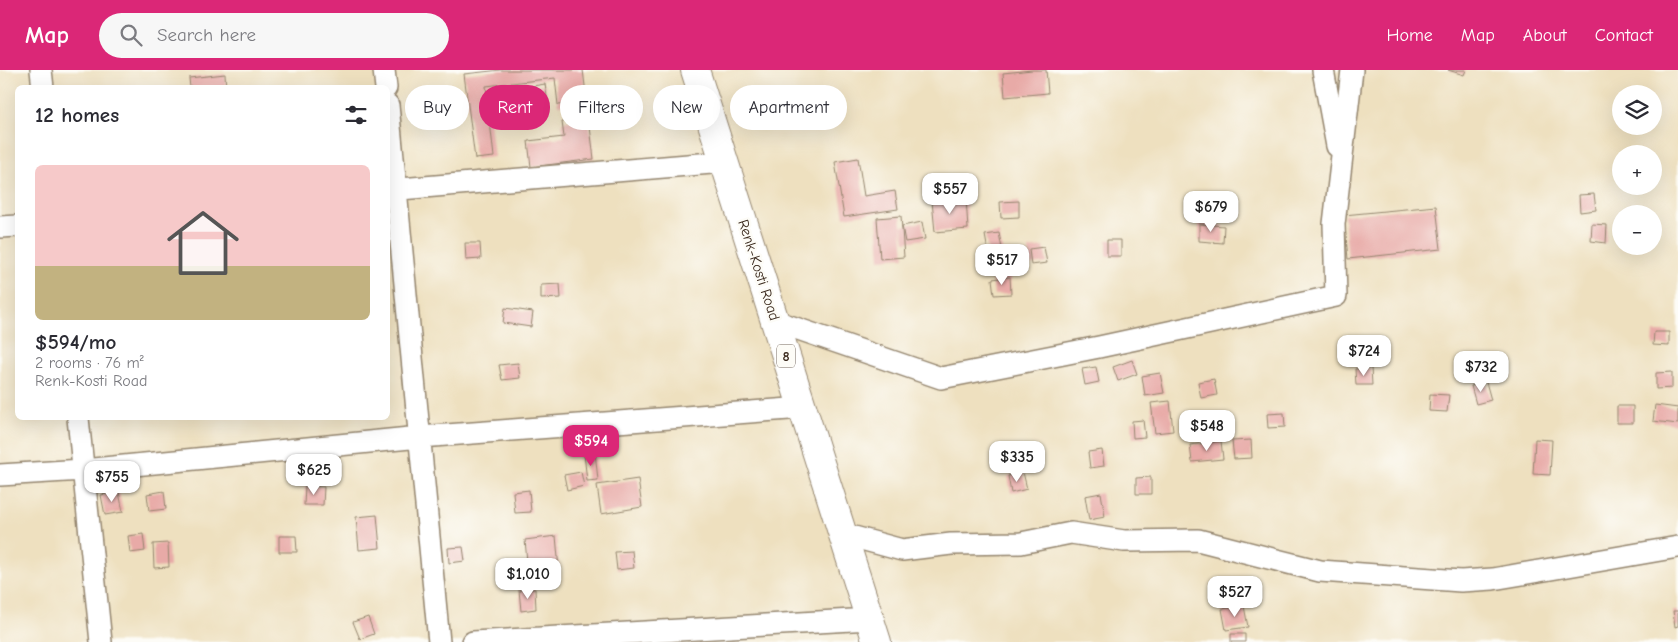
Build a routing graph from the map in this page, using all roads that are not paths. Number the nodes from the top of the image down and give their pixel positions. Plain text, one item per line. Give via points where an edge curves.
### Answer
1 (41, 70) edge
2 (384, 70) edge
3 (695, 70) edge
4 (1323, 70) edge
5 (1352, 70) edge
6 (43, 85) edge
7 (386, 85) edge
8 (390, 148) edge
9 (724, 162) junction
10 (1341, 169) junction
11 (392, 190) edge
12 (15, 226) edge
13 (0, 227) edge
14 (775, 321) junction
15 (803, 408) junction
16 (78, 420) edge
17 (420, 437) junction
18 (83, 470) junction
19 (0, 475) edge
20 (843, 534) junction
21 (1678, 546) edge
22 (874, 630) edge
23 (101, 642) edge
24 (439, 642) edge
25 (473, 642) edge

1 - 6 street
2 - 7 street
3 - 9 main road, Renk-Kosti Road / 8
4 - 10 street
5 - 10 street
8 - 11 street
9 - 11 street
9 - 14 main road, Renk-Kosti Road / 8
10 - 14 street via 1334,224 1336,296 941,378
11 - 17 street
12 - 13 street
14 - 15 main road, Renk-Kosti Road / 8
15 - 17 street
15 - 20 main road, Renk-Kosti Road / 8
16 - 18 street
17 - 18 street
17 - 24 street
18 - 19 street
18 - 23 street
20 - 21 street via 902,550 951,544 1021,543 1072,533 1124,541 1198,540 1320,571 1461,580 1493,579
20 - 22 main road, Renk-Kosti Road / 8
22 - 25 street

